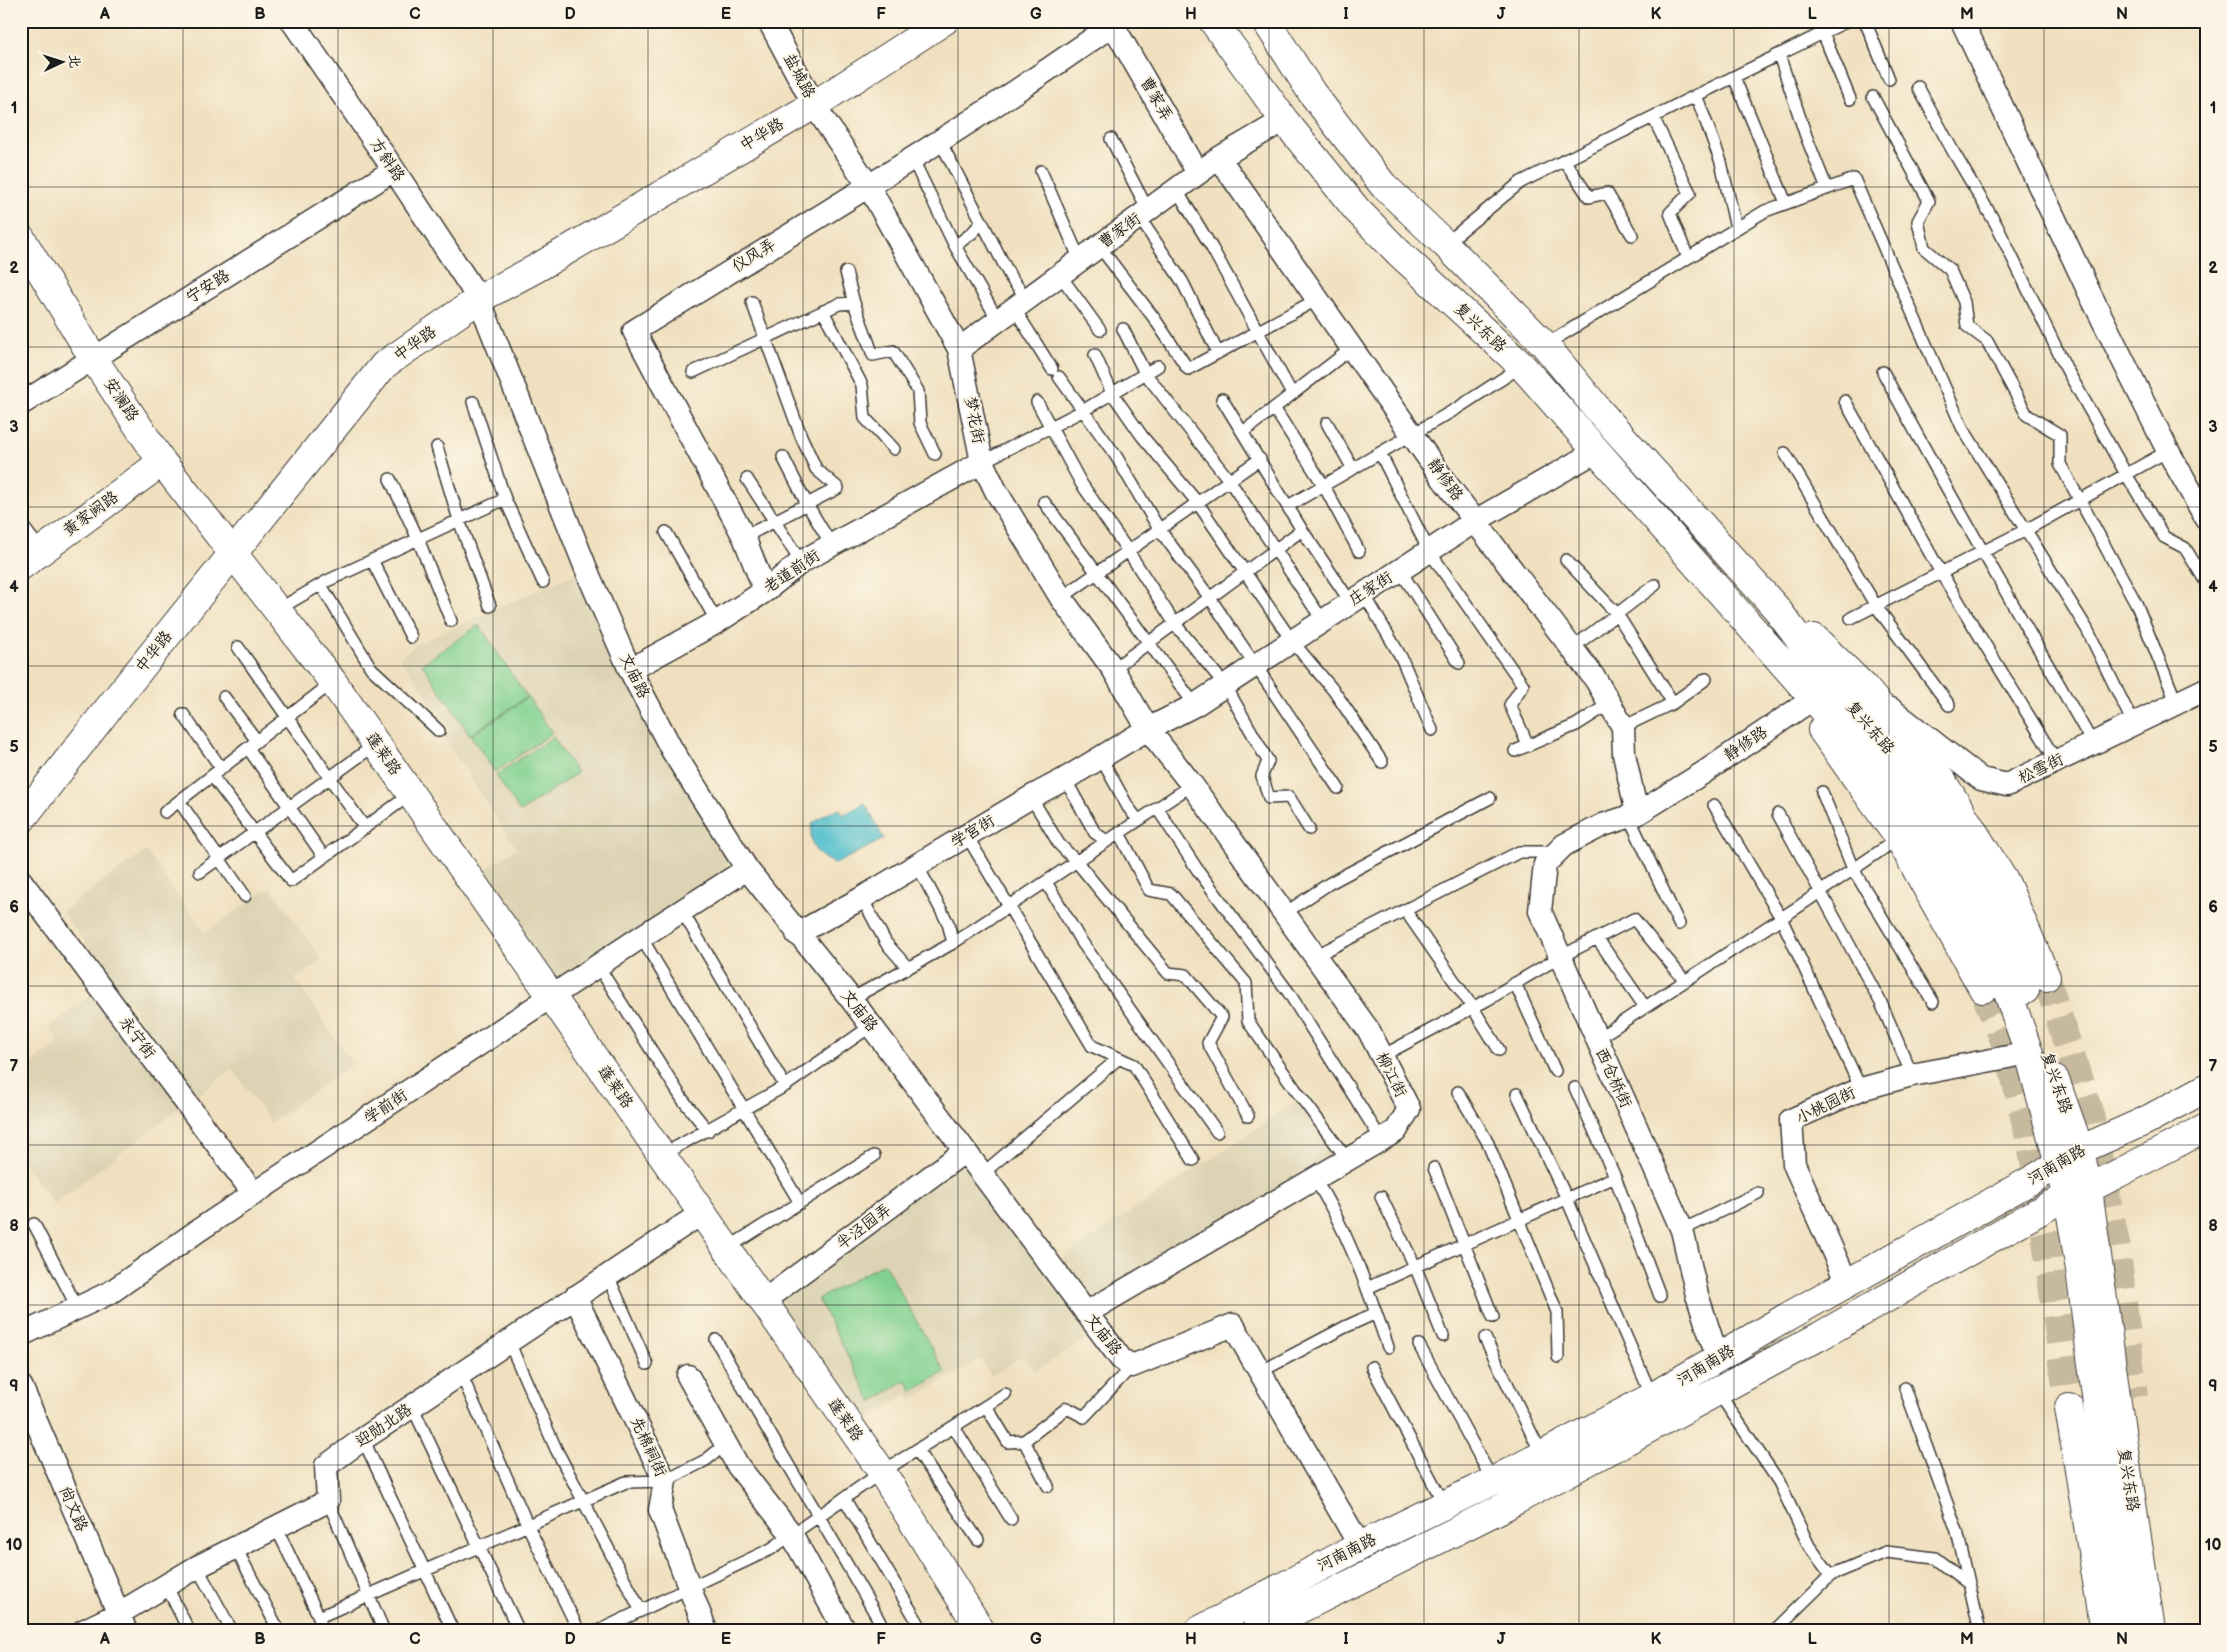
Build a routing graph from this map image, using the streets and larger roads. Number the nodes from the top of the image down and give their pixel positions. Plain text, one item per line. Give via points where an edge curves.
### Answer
1 (292, 21) edge
2 (770, 21) edge
3 (944, 21) edge
4 (1213, 21) edge
5 (1266, 21) edge
6 (1965, 22) edge
7 (1116, 23) edge
8 (814, 105) junction
9 (1284, 120) junction
10 (1219, 158) junction
11 (394, 170) junction
12 (1198, 173) junction
13 (868, 185) junction
14 (21, 238) edge
15 (479, 300) junction
16 (959, 348) junction
17 (93, 358) junction
18 (21, 404) edge
19 (1595, 452) junction
20 (162, 462) junction
21 (982, 462) junction
22 (2206, 518) edge
23 (1475, 521) junction
24 (21, 533) edge
25 (234, 553) junction
26 (29, 560) edge
27 (765, 591) junction
28 (1776, 608) junction
29 (1753, 630) junction
30 (630, 670) junction
31 (1864, 687) junction
32 (2206, 689) edge
33 (1804, 705) junction
34 (1148, 729) junction
35 (1633, 815) junction
36 (21, 820) edge
37 (1603, 825) joint
38 (747, 869) junction
39 (21, 881) edge
40 (798, 934) junction
41 (2046, 977) tunnel mouth
42 (1983, 989) tunnel mouth
43 (552, 997) junction
44 (2029, 1053) junction
45 (2206, 1088) edge
46 (2206, 1128) edge
47 (965, 1151) junction
48 (2070, 1157) junction
49 (2078, 1193) junction
50 (254, 1194) junction
51 (702, 1213) junction
52 (1847, 1283) junction
53 (575, 1297) junction
54 (762, 1302) junction
55 (1086, 1313) junction
56 (21, 1335) edge
57 (1718, 1359) junction
58 (688, 1376) dead end
59 (21, 1386) edge
60 (2134, 1397) tunnel mouth
61 (2069, 1408) tunnel mouth
62 (1360, 1546) junction
63 (122, 1623) edge
64 (1271, 1627) edge
65 (83, 1631) edge
66 (706, 1631) edge
67 (845, 1631) edge
68 (981, 1631) edge
69 (1198, 1631) edge
70 (2105, 1631) edge
71 (2126, 1631) edge
72 (2151, 1631) edge
73 (2170, 1631) edge

1 - 11 street, 方斜路
2 - 8 street, 盐城路
3 - 8 main road, 中华路
4 - 9 main road, 复兴东路
5 - 28 main road, 复兴东路 via 1312,93 1384,186 1545,345 1600,412
6 - 22 street via 2090,294 2168,451
7 - 12 street, 曹家弄
7 - 13 street, 仪风弄 via 913,160
8 - 13 street, 梦花街
8 - 15 main road, 中华路
9 - 10 street, 曹家街
9 - 19 main road, 复兴东路 via 1357,210 1522,366
10 - 12 street, 曹家街
10 - 23 street, 静修路
11 - 15 street, 方斜路
11 - 17 street, 宁安路
12 - 16 street, 曹家街
13 - 16 street, 梦花街
13 - 27 street, 仪风弄 via 634,331 744,537
14 - 17 main road, 安澜路
15 - 25 main road, 中华路 via 384,365
15 - 30 street, 文庙路
16 - 21 street, 梦花街
17 - 18 street, 宁安路
17 - 20 main road, 安澜路
19 - 23 street, 庄家街
19 - 29 main road, 复兴东路
20 - 25 main road, 安澜路
20 - 26 main road, 黄家阙路
21 - 27 street, 老道前街 via 802,562
21 - 34 street, 梦花街 via 1060,598 1113,670
23 - 34 street, 庄家街 via 1195,706
23 - 35 street, 静修路 via 1596,680 1623,727
24 - 26 street
25 - 36 main road, 中华路
25 - 43 main road, 蓬莱路 via 333,682
27 - 30 street, 老道前街 via 717,622
28 - 31 main road, 复兴东路 via 1823,645
28 - 48 main road, 复兴东路 via 1843,698 1926,793 1981,880 2020,974
29 - 33 main road, 复兴东路
29 - 44 main road, 复兴东路 via 1916,819 1963,896 2007,990
30 - 38 street, 文庙路 via 672,750
31 - 32 street, 松雪街 via 1981,778 2007,785
31 - 41 main road, 复兴东路 via 1942,781 2006,884
33 - 35 street, 静修路 via 1703,773
33 - 42 main road, 复兴东路 via 1899,838
34 - 40 street, 学宫街
34 - 55 street, 柳江街 via 1369,1031 1409,1109 1396,1131
35 - 37 street, 静修路
37 - 57 street, 西仓桥街 via 1564,845 1545,864 1540,911 1682,1230 1697,1295
38 - 40 street, 文庙路
38 - 43 street, 学前街
39 - 50 street, 永宁街
40 - 47 street, 文庙路
43 - 50 street, 学前街
43 - 51 main road, 蓬莱路
44 - 48 main road, 复兴东路
44 - 52 street, 小桃园街 via 1912,1075 1861,1089 1791,1120 1794,1164
45 - 48 main road, 河南南路
46 - 49 main road, 河南南路
47 - 54 street, 半泾园弄
47 - 55 street, 文庙路
48 - 49 main road, 复兴东路
48 - 52 main road, 河南南路
49 - 64 main road, 河南南路 via 1718,1392
49 - 71 main road, 复兴东路 via 2080,1270
49 - 72 main road, 复兴东路 via 2117,1403
50 - 56 street, 学前街 via 111,1292
51 - 53 street, 迎勋北路
51 - 54 main road, 蓬莱路
52 - 57 main road, 河南南路
53 - 63 street, 迎勋北路 via 326,1466 328,1501 197,1566 166,1586
53 - 66 street, 先棉祠街 via 665,1481 660,1510
54 - 68 main road, 蓬莱路 via 882,1472
55 - 62 street, 文庙路 via 1121,1359 1132,1366 1233,1325
57 - 62 main road, 河南南路 via 1652,1398
58 - 67 street via 738,1466 792,1535
59 - 63 street, 尚文路
60 - 73 main road, 复兴东路
61 - 70 main road
62 - 69 main road, 河南南路
63 - 65 street

